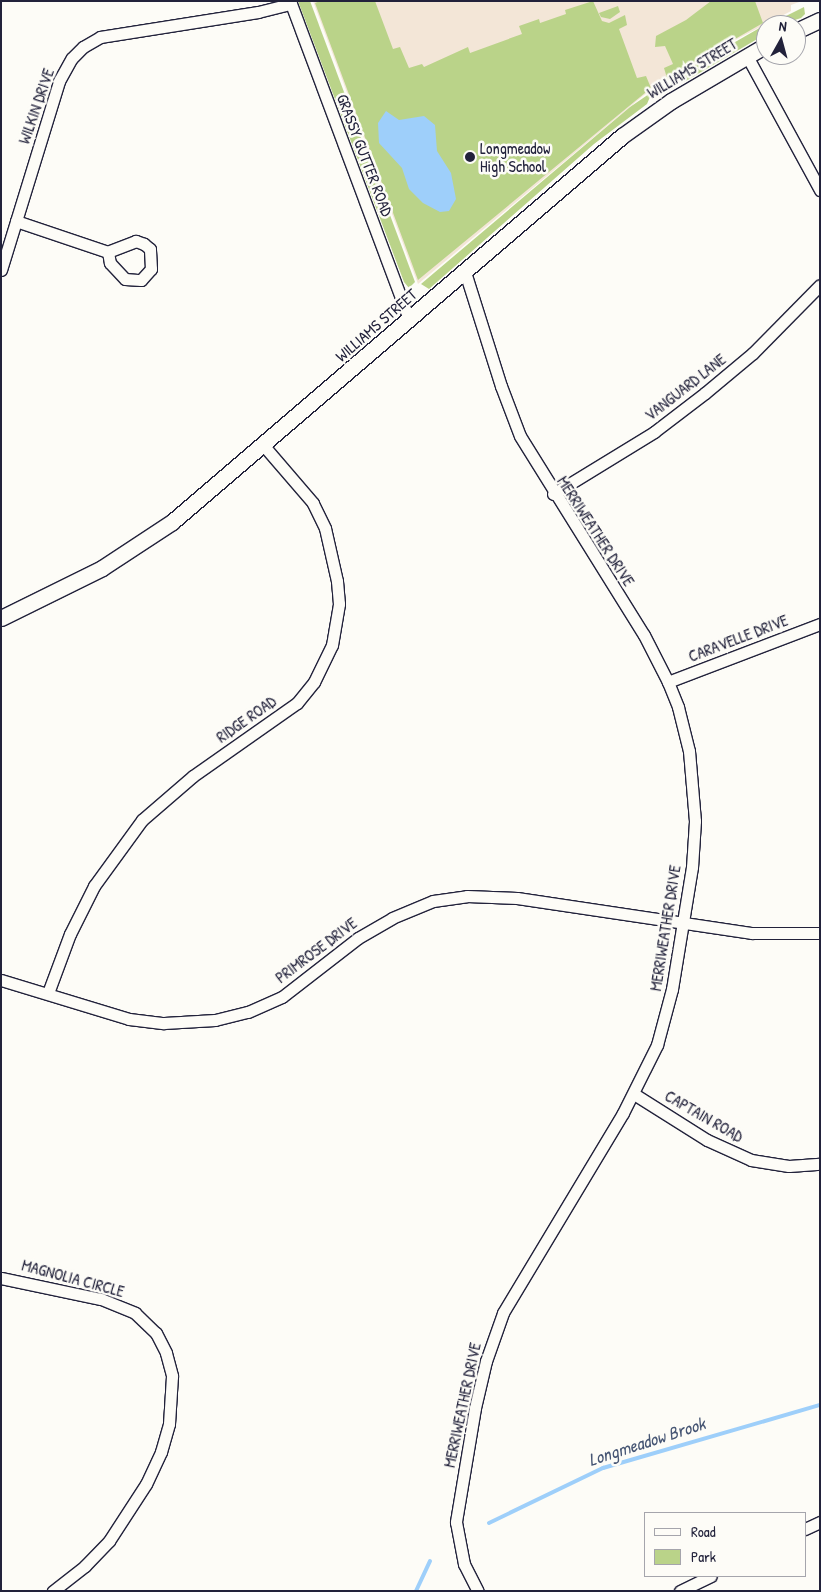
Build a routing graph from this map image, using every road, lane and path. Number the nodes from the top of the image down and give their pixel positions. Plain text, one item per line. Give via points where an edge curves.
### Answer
1 (291, 3) edge
2 (820, 20) edge
3 (806, 26) edge
4 (756, 51) edge
5 (747, 56) junction
6 (820, 190) edge
7 (16, 221) junction
8 (108, 252) dead end
9 (1, 270) edge
10 (465, 272) junction
11 (820, 285) edge
12 (409, 319) junction
13 (264, 446) junction
14 (554, 494) junction
15 (1, 618) edge
16 (820, 624) edge
17 (668, 682) junction
18 (683, 924) junction
19 (820, 933) edge
20 (1, 980) edge
21 (48, 993) junction
22 (634, 1094) junction
23 (820, 1164) edge
24 (1, 1278) edge
25 (820, 1522) edge
26 (806, 1529) edge
27 (708, 1577) edge
28 (53, 1591) edge
29 (478, 1591) edge
30 (680, 1591) edge

1 - 7 street, WILKIN DRIVE via 258,12 100,36 83,47 72,58 59,81
1 - 12 street, GRASSY GUTTER ROAD
2 - 3 main road
4 - 5 main road, WILLIAMS STREET
5 - 6 street
5 - 10 main road, WILLIAMS STREET via 671,101 629,131
7 - 8 street
7 - 9 street, WILKIN DRIVE
10 - 12 main road, WILLIAMS STREET
10 - 14 street, MERRIWEATHER DRIVE via 510,412 532,460
11 - 14 street, VANGUARD LANE via 769,337 705,394 654,432
12 - 13 main road, WILLIAMS STREET
13 - 15 main road, WILLIAMS STREET via 140,544 63,590
13 - 21 street, RIDGE ROAD via 312,503 325,528 337,581 338,604 332,645 314,682 297,703 181,785 142,820 90,893 70,934
14 - 17 street, MERRIWEATHER DRIVE via 644,635
16 - 17 street, CARAVELLE DRIVE
17 - 18 street, MERRIWEATHER DRIVE via 683,721 694,788 694,844
18 - 19 street, PRIMROSE DRIVE via 752,933
18 - 21 street, PRIMROSE DRIVE via 517,898 454,897 416,907 372,929 331,958 298,988 265,1006 237,1016 189,1023 141,1021 105,1013
18 - 22 street, MERRIWEATHER DRIVE via 662,1032
20 - 21 street, PRIMROSE DRIVE
22 - 23 street, CAPTAIN ROAD via 707,1140 751,1160 789,1166
22 - 29 street, MERRIWEATHER DRIVE via 503,1313 486,1361 456,1522 464,1564
24 - 28 street, MAGNOLIA CIRCLE via 101,1299 135,1313 156,1333 172,1376 169,1424 161,1452 146,1484 108,1541 85,1566
25 - 26 street
27 - 30 street

